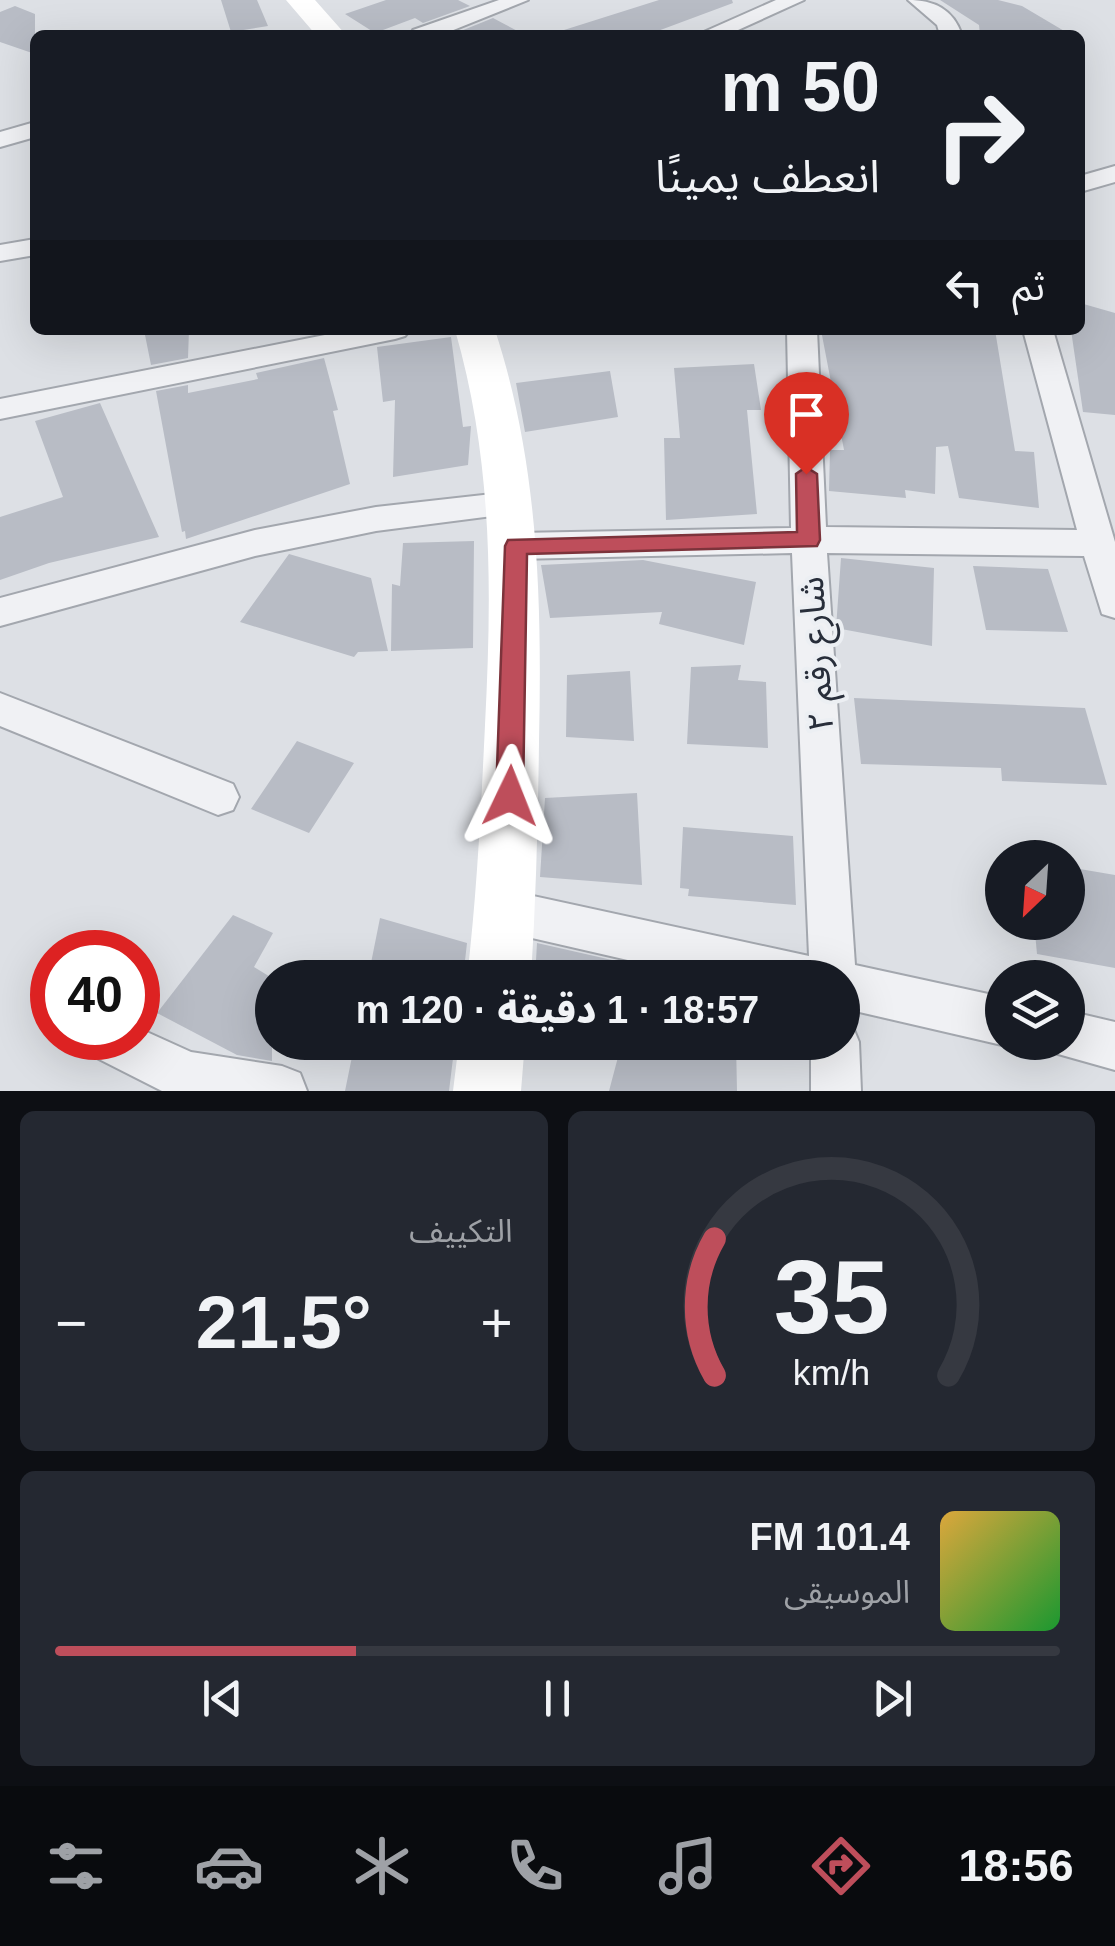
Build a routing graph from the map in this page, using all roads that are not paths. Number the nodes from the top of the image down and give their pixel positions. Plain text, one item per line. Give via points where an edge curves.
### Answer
1 (300, 0) edge
2 (518, 0) edge
3 (794, 0) edge
4 (918, 0) edge
5 (765, 12) edge
6 (327, 30) edge
7 (435, 30) edge
8 (720, 30) edge
9 (949, 30) edge
10 (30, 131) edge
11 (0, 140) edge
12 (30, 249) edge
13 (0, 253) edge
14 (370, 335) edge
15 (477, 335) edge
16 (802, 335) edge
17 (1040, 335) edge
18 (0, 409) edge
19 (514, 525) junction
20 (1101, 526) edge
21 (809, 540) junction
22 (1115, 604) edge
23 (0, 612) edge
24 (0, 709) edge
25 (218, 797) dead end
26 (506, 911) junction
27 (501, 960) edge
28 (727, 960) edge
29 (833, 960) edge
30 (860, 989) edge
31 (985, 1016) edge
32 (1085, 1039) edge
33 (1115, 1046) edge
34 (144, 1060) edge
35 (490, 1060) edge
36 (835, 1060) edge
37 (282, 1091) edge
38 (487, 1091) edge
39 (836, 1091) edge

1 - 6 street
2 - 7 street
3 - 5 street
4 - 9 street
5 - 8 street
10 - 11 street
12 - 13 street
14 - 18 street
15 - 19 street via 500,419
16 - 21 street, شارع رقم ٢
17 - 20 street
19 - 21 street
19 - 23 street via 376,519 255,543
19 - 26 street
20 - 21 street
20 - 22 street
21 - 29 street, شارع رقم ٢
24 - 25 street
26 - 27 street
26 - 28 street
30 - 31 street
32 - 33 street
34 - 37 street via 196,1081
35 - 38 street
36 - 39 street

